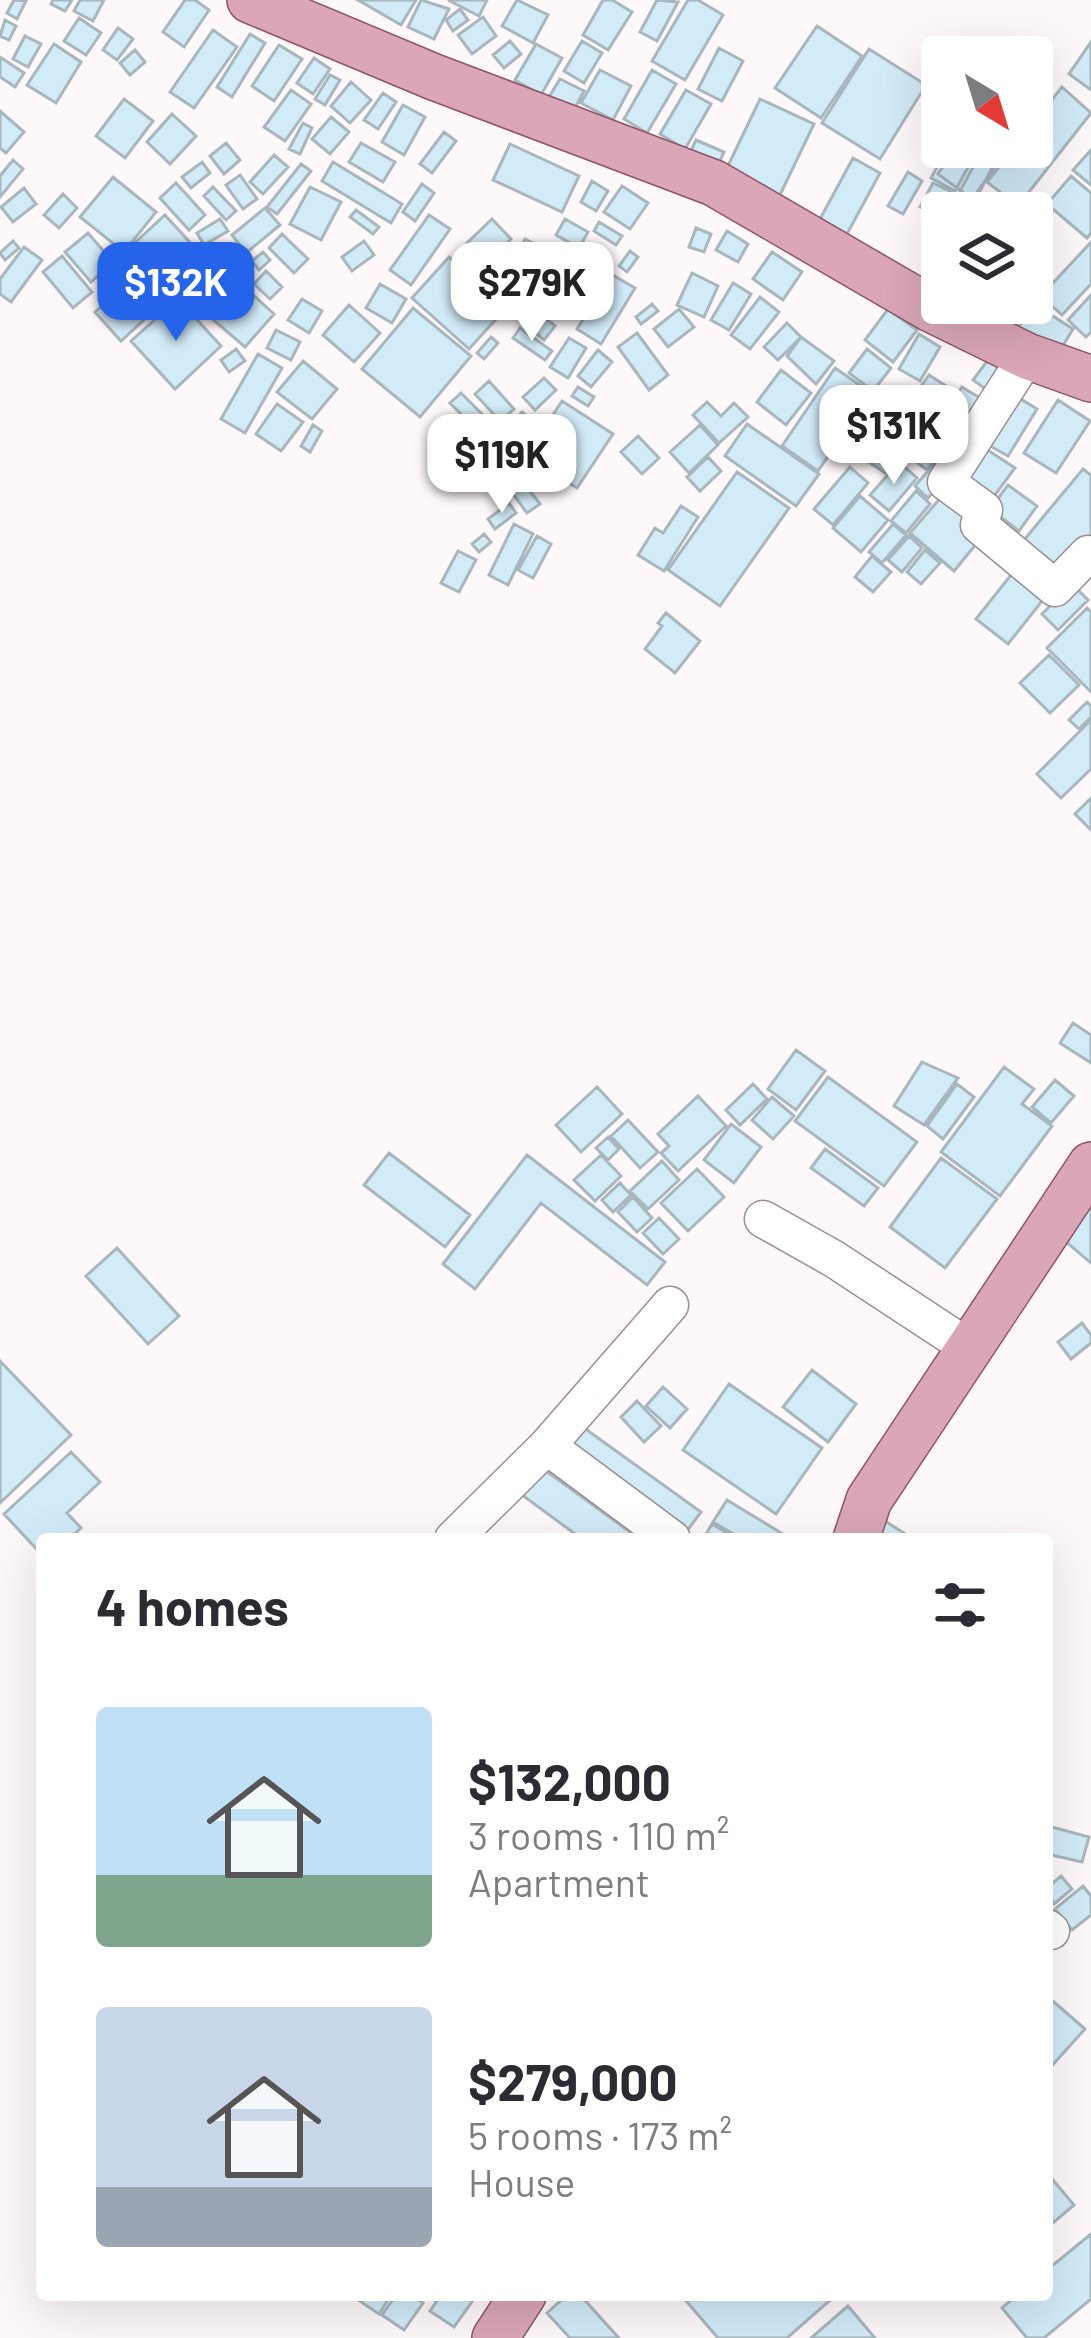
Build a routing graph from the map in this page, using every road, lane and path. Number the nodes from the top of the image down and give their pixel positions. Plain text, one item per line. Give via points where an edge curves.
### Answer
1 (250, 0) edge
2 (1027, 356) junction
3 (1091, 380) edge
4 (1090, 554) edge
5 (1091, 1165) edge
6 (763, 1219) dead end
7 (670, 1305) dead end
8 (970, 1349) junction
9 (547, 1445) junction
10 (459, 1533) edge
11 (664, 1533) edge
12 (858, 1533) edge
13 (519, 2301) edge
14 (495, 2338) edge

1 - 2 main road via 714,183
2 - 3 main road
2 - 4 street via 946,482 984,510 979,525 1055,588
5 - 8 main road
6 - 8 street
7 - 9 street
8 - 12 main road via 869,1500
9 - 10 street
9 - 11 street
13 - 14 main road

